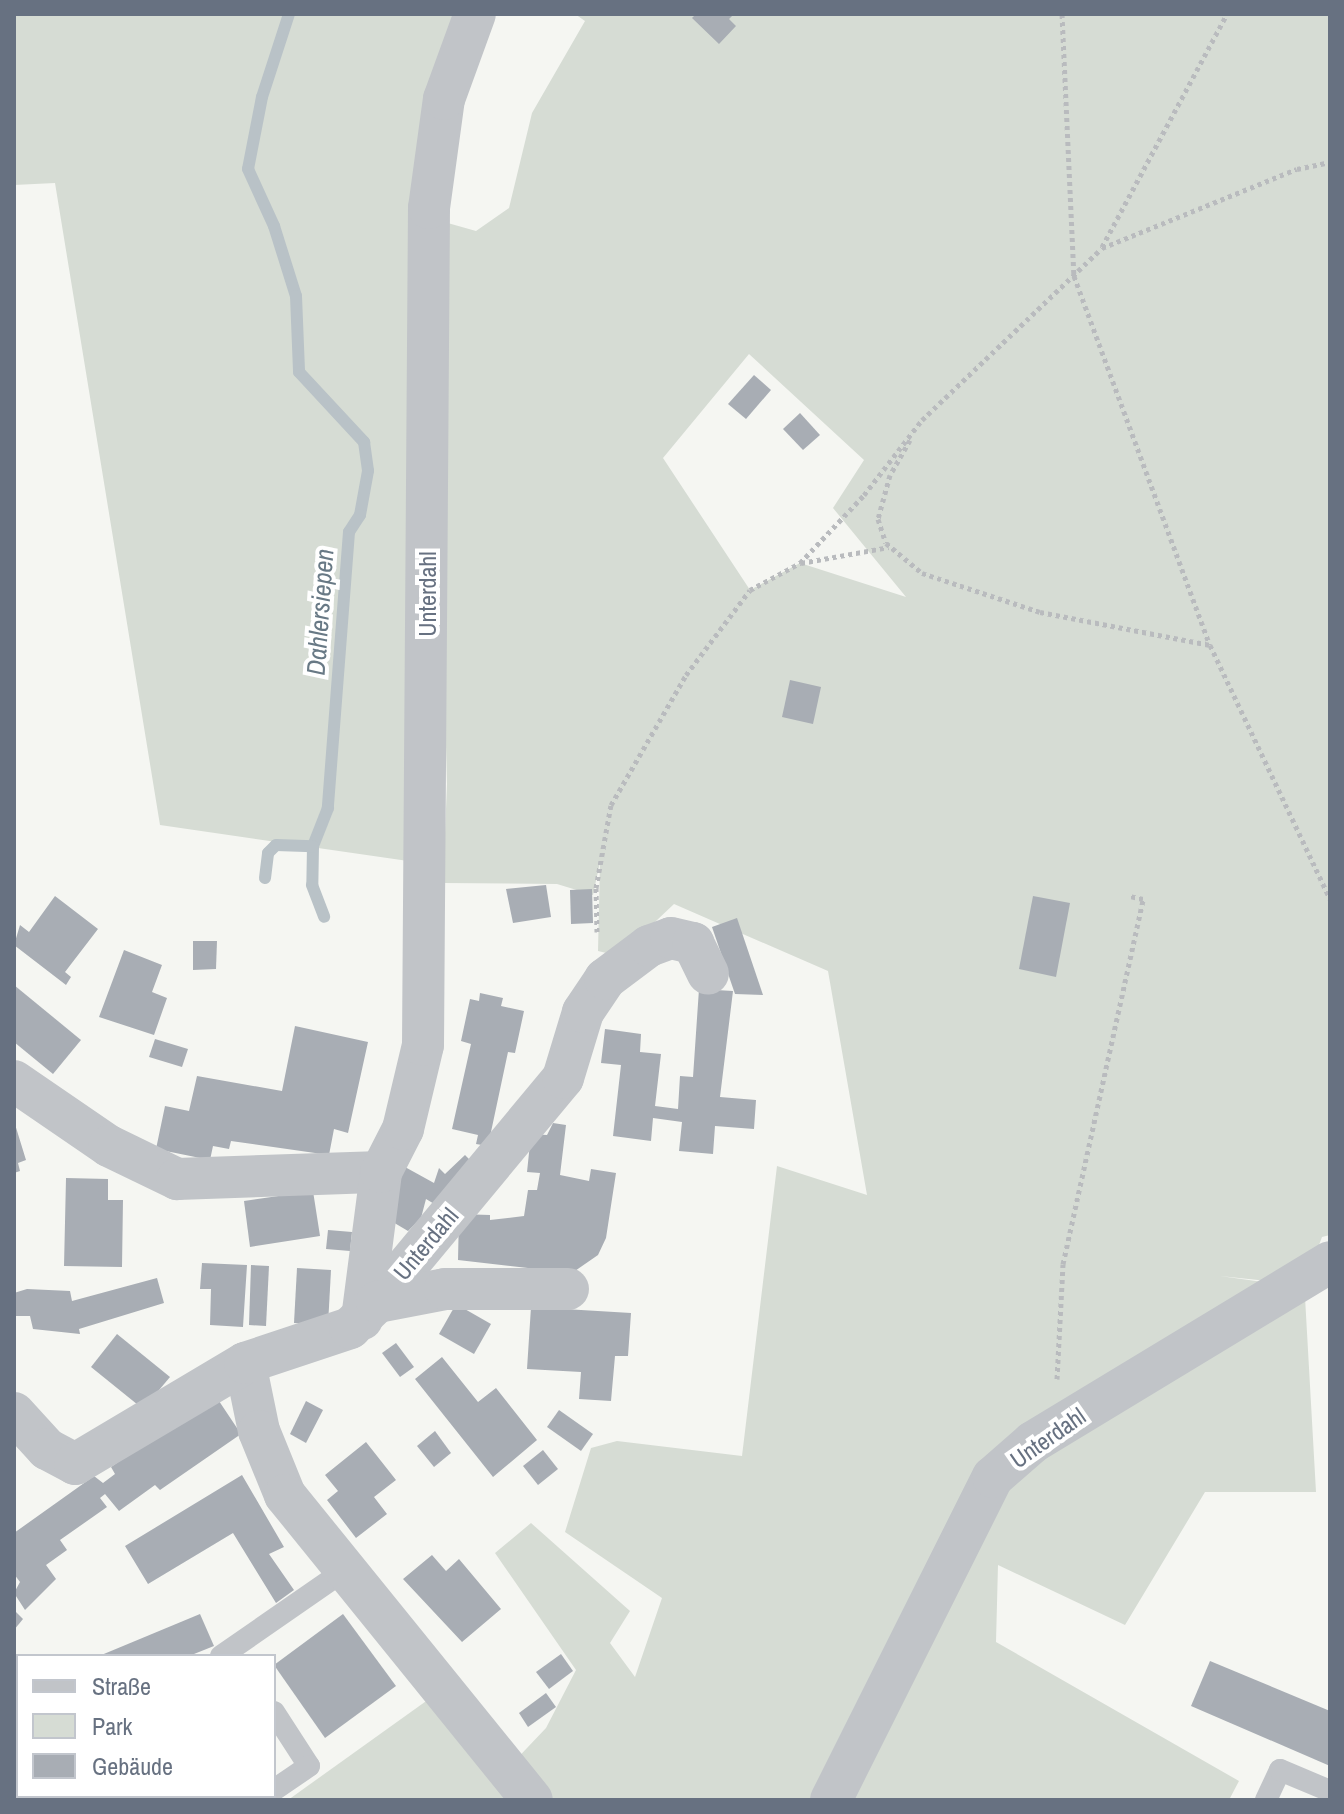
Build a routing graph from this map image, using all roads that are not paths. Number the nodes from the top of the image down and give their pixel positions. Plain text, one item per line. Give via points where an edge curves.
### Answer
1 (475, 14) edge
2 (708, 974) dead end
3 (14, 1081) edge
4 (381, 1172) junction
5 (1330, 1262) edge
6 (568, 1289) dead end
7 (370, 1311) junction
8 (245, 1363) junction
9 (14, 1413) edge
10 (345, 1570) junction
11 (231, 1654) edge
12 (276, 1715) edge
13 (276, 1789) edge
14 (1330, 1791) edge
15 (532, 1800) edge
16 (831, 1800) edge
17 (1266, 1800) edge

1 - 4 street, Unterdahl via 444,99 429,208 423,1045 403,1129
2 - 7 street, Unterdahl via 693,943 671,938 649,946 599,986 583,1012 563,1078
3 - 4 street via 119,1152 177,1179
4 - 7 street, Unterdahl
5 - 16 street, Unterdahl via 1055,1430 993,1477
6 - 7 street, Unterdahl via 445,1289
7 - 8 street, Unterdahl via 350,1328
8 - 9 street, Unterdahl via 75,1464 47,1449
8 - 10 street via 259,1431 285,1495
10 - 11 lane
10 - 15 street
12 - 13 lane via 309,1766
14 - 17 lane via 1280,1770

